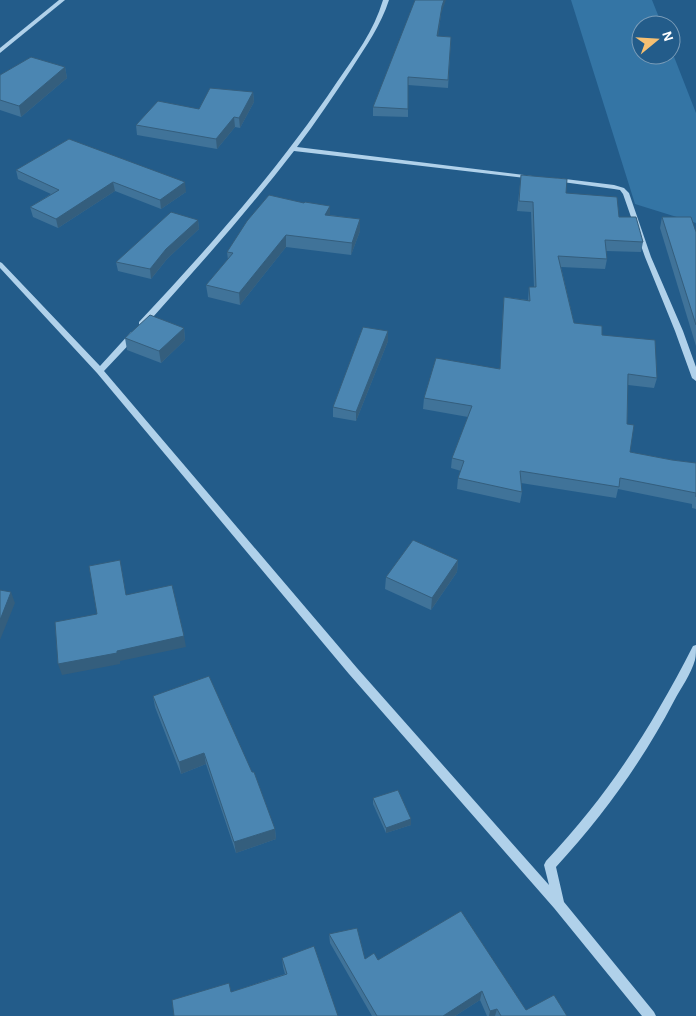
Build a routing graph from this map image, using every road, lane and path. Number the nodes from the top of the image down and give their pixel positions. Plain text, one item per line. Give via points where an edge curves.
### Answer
1 (62, 0) edge
2 (386, 0) edge
3 (0, 51) edge
4 (294, 149) junction
5 (542, 179) edge
6 (552, 180) edge
7 (0, 264) edge
8 (100, 371) junction
9 (696, 378) edge
10 (696, 649) edge
11 (558, 904) junction
12 (650, 1016) edge

1 - 3 street
2 - 4 street via 368,41
4 - 5 street
4 - 8 street via 199,262
6 - 9 street via 614,187 626,193
7 - 8 street
8 - 11 street via 391,716
10 - 11 street via 670,701 612,792 550,865
11 - 12 street

